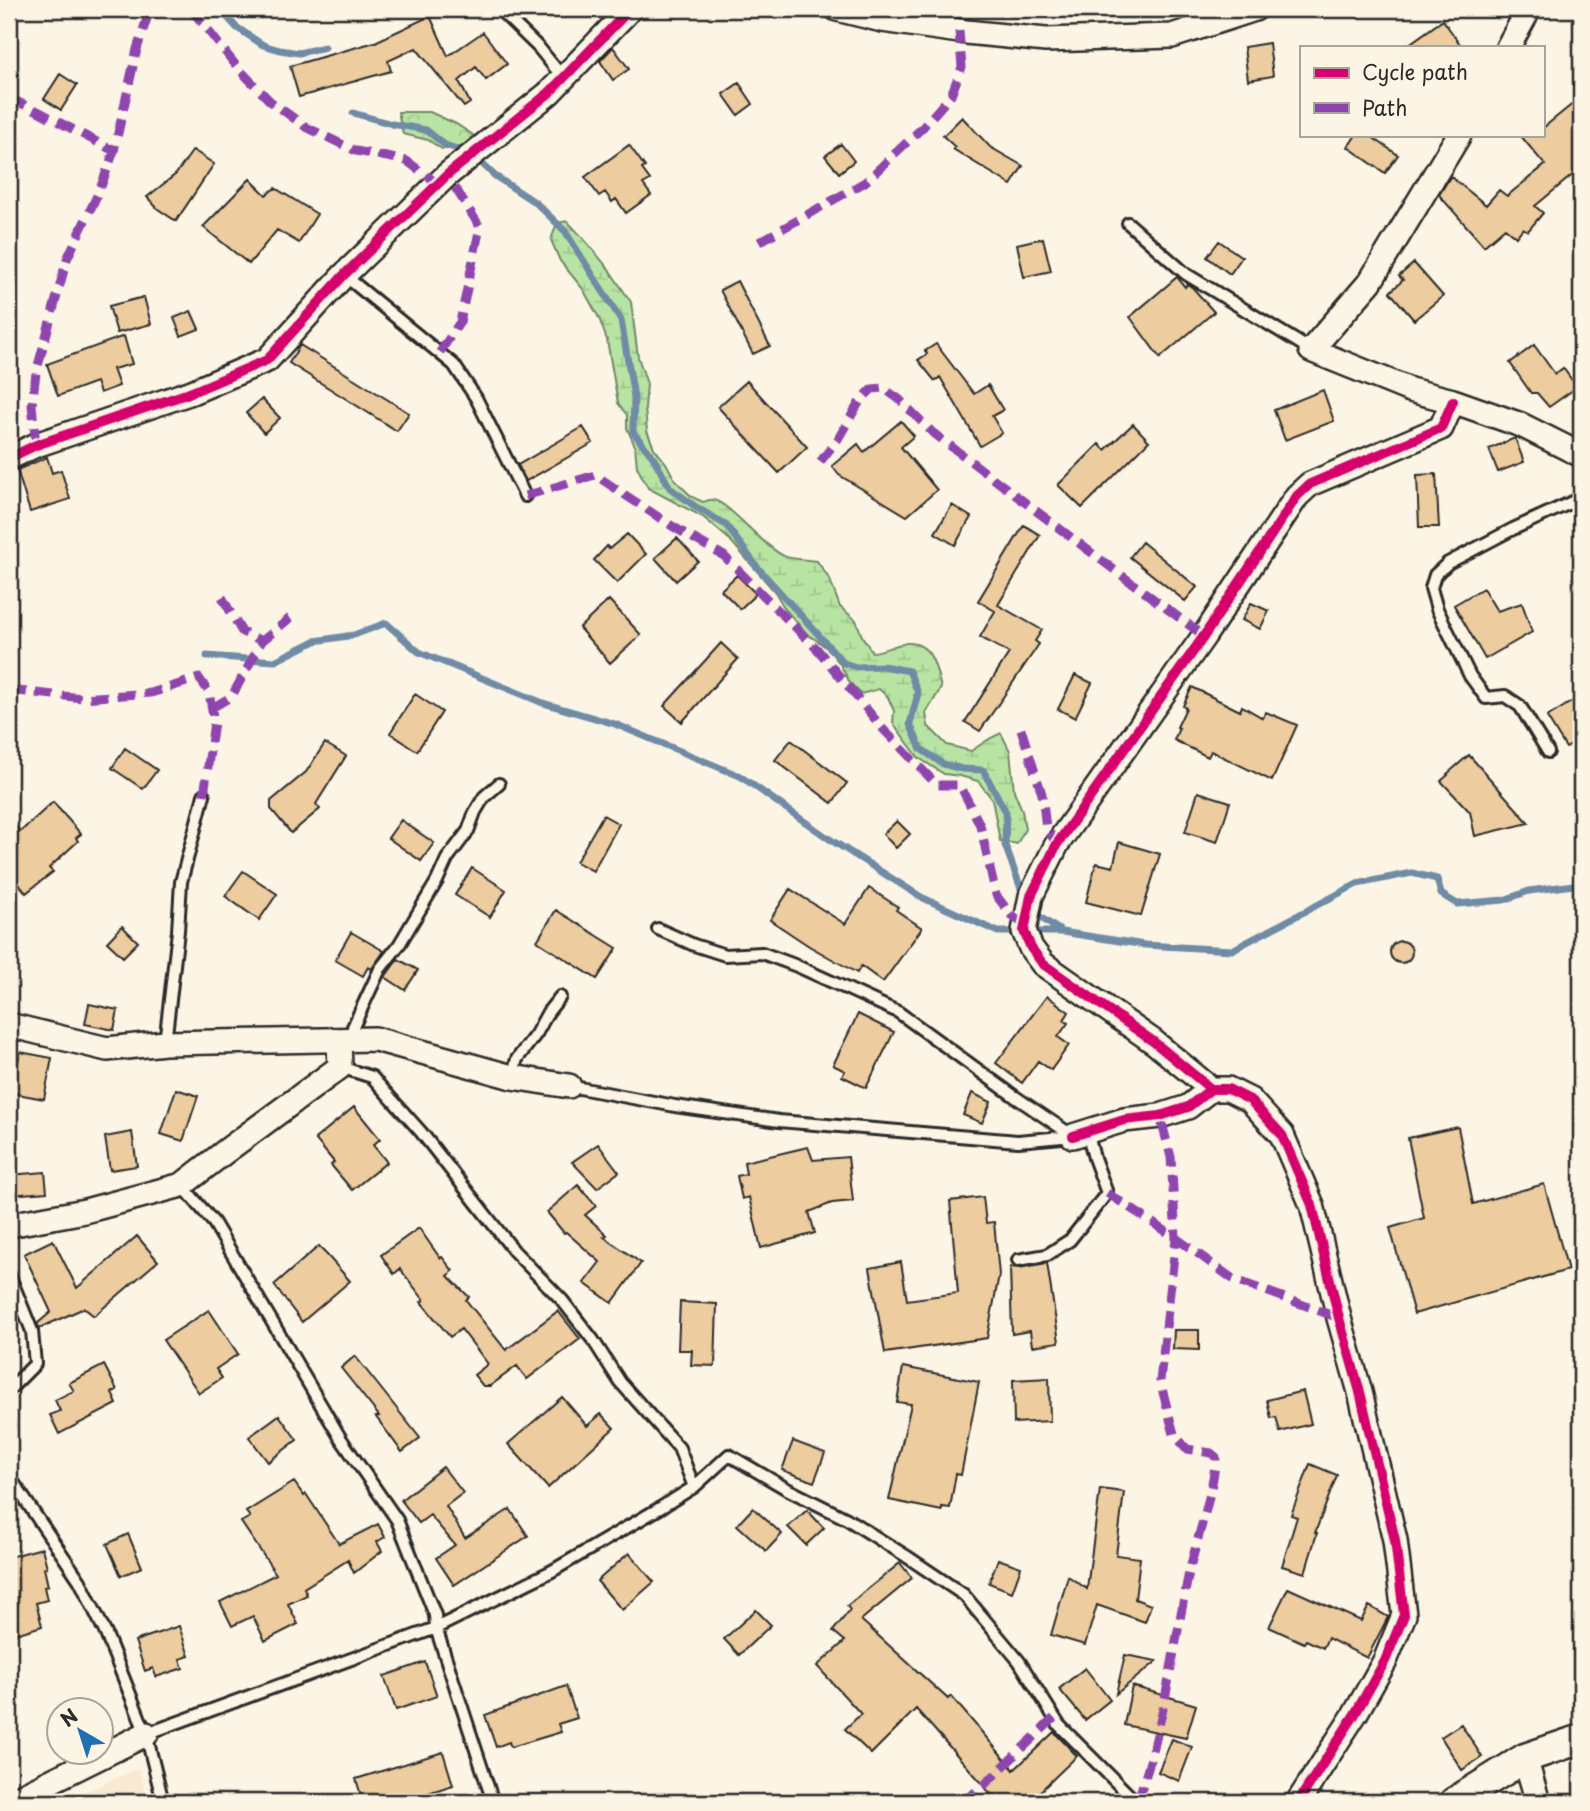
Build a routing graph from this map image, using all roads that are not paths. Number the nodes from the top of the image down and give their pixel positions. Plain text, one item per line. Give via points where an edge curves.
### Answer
1 (499, 9) edge
2 (630, 9) edge
3 (837, 9) edge
4 (1255, 9) edge
5 (1530, 9) edge
6 (1509, 46) edge
7 (564, 79) junction
8 (1457, 136) edge
9 (1128, 223) dead end
10 (344, 275) junction
11 (1311, 350) junction
12 (1453, 401) junction
13 (1581, 455) edge
14 (9, 458) edge
15 (525, 496) dead end
16 (1581, 499) edge
17 (1548, 752) dead end
18 (499, 784) dead end
19 (204, 795) dead end
20 (658, 929) dead end
21 (559, 996) dead end
22 (9, 1025) edge
23 (345, 1040) junction
24 (165, 1043) junction
25 (340, 1068) junction
26 (512, 1077) junction
27 (569, 1086) joint
28 (1211, 1089) junction
29 (1080, 1134) junction
30 (182, 1185) junction
31 (9, 1226) edge
32 (1018, 1260) dead end
33 (9, 1274) edge
34 (9, 1390) edge
35 (9, 1476) edge
36 (694, 1487) junction
37 (436, 1628) junction
38 (146, 1734) junction
39 (1581, 1739) edge
40 (1525, 1758) junction
41 (9, 1802) edge
42 (163, 1802) edge
43 (493, 1802) edge
44 (1136, 1802) edge
45 (1298, 1802) edge
46 (1454, 1802) edge
47 (1538, 1802) edge

1 - 7 lane via 540,48
2 - 7 street
3 - 4 street via 882,20 1046,40 1171,36
5 - 6 street
7 - 10 street via 447,175
8 - 11 street via 1370,282
9 - 11 lane via 1186,274
10 - 14 street via 267,360
10 - 15 lane via 454,365 477,398
11 - 12 street via 1410,390
12 - 13 street via 1521,425
12 - 28 street via 1441,428 1310,484 1297,496 1205,636 1057,844 1031,896 1024,931 1044,964
16 - 17 lane via 1448,564 1435,575 1431,588 1470,676 1486,698 1505,696 1520,706
18 - 23 lane via 484,797 468,831 380,969
19 - 24 lane via 181,882
20 - 29 lane via 725,955 762,953 898,1012 1014,1096
21 - 26 lane via 517,1059
22 - 24 street via 107,1049
23 - 24 street
23 - 25 street
23 - 26 street via 374,1039
25 - 30 street
25 - 36 lane via 372,1077 421,1132 514,1251 562,1300 620,1382 679,1448
26 - 27 street
27 - 29 lane via 779,1121 1018,1141
28 - 29 street via 1188,1107
28 - 45 street via 1228,1090 1250,1100 1282,1135 1312,1205 1395,1540 1404,1615 1355,1714
29 - 32 lane via 1107,1192 1070,1240 1047,1255
30 - 31 street
30 - 37 lane via 214,1223 341,1439 397,1520
33 - 34 lane via 32,1331 35,1364
35 - 38 lane via 80,1581
36 - 37 lane via 552,1571
36 - 44 lane via 729,1455 846,1519 964,1595 1019,1661 1059,1725
37 - 38 lane
37 - 43 lane
38 - 41 street
38 - 42 lane
39 - 40 street
40 - 46 street
40 - 47 street

